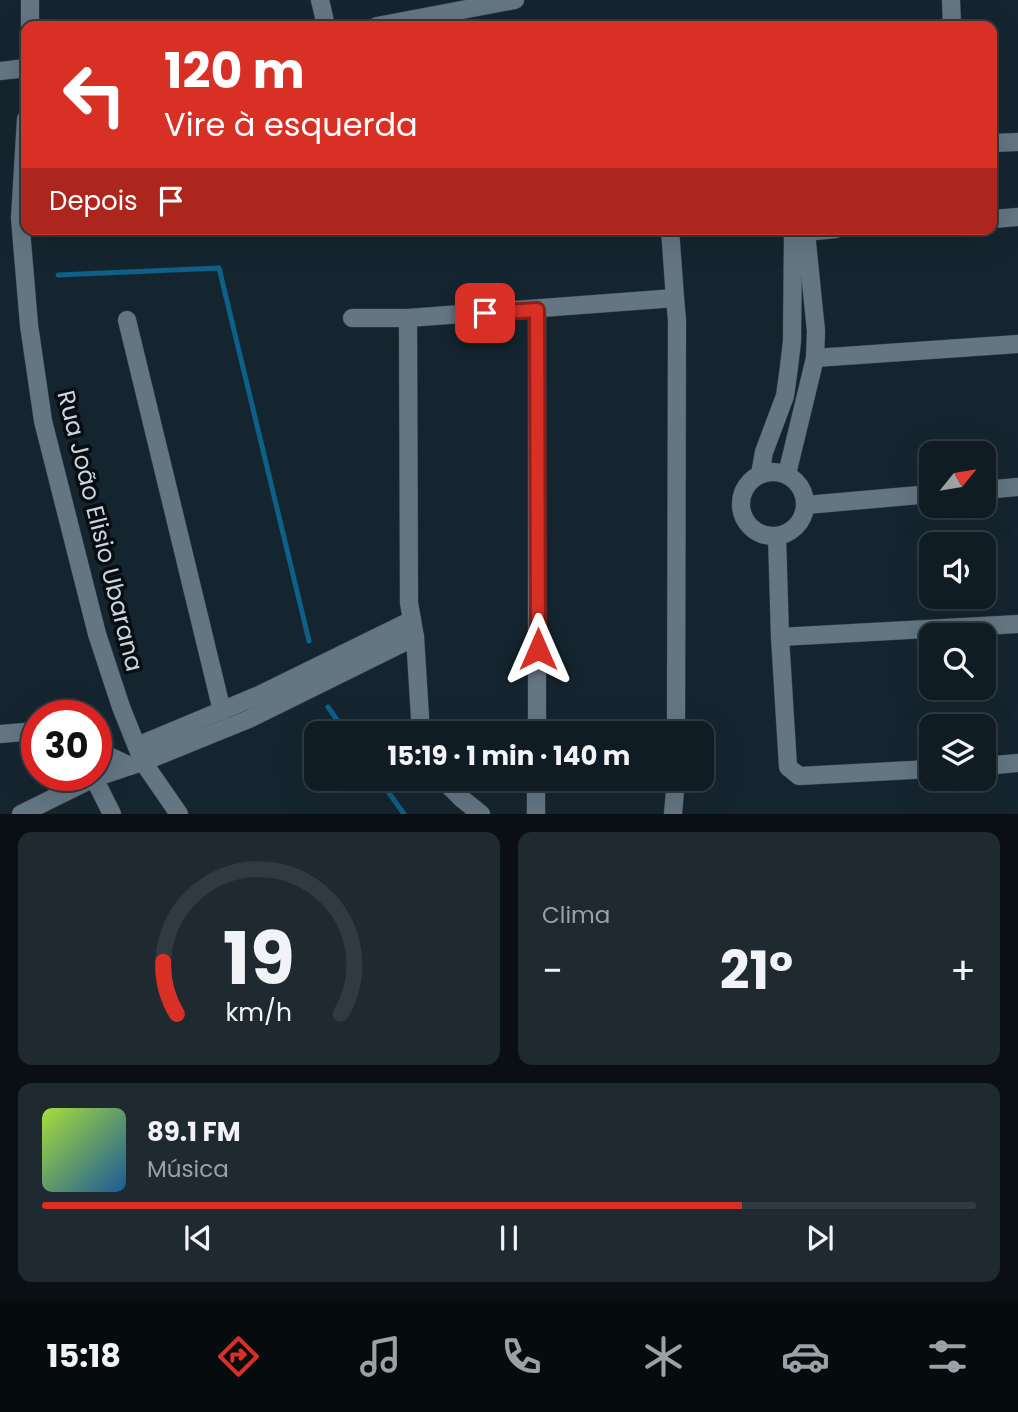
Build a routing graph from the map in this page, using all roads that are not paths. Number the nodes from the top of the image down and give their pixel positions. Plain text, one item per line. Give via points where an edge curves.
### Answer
1 (30, 0) edge
2 (320, 0) edge
3 (513, 0) edge
4 (951, 0) edge
5 (30, 21) edge
6 (325, 21) edge
7 (403, 21) edge
8 (953, 21) edge
9 (21, 69) edge
10 (0, 71) edge
11 (1018, 142) edge
12 (997, 144) edge
13 (1018, 217) edge
14 (997, 219) edge
15 (24, 235) edge
16 (670, 235) edge
17 (795, 235) edge
18 (796, 235) edge
19 (675, 299) junction
20 (537, 310) junction
21 (352, 318) dead end
22 (408, 318) junction
23 (127, 320) dead end
24 (1018, 344) edge
25 (815, 358) junction
26 (760, 474) junction
27 (787, 474) junction
28 (1018, 487) edge
29 (996, 489) edge
30 (919, 495) edge
31 (806, 505) junction
32 (777, 536) junction
33 (1018, 624) edge
34 (413, 629) junction
35 (780, 637) junction
36 (222, 710) junction
37 (420, 721) edge
38 (537, 721) edge
39 (676, 721) edge
40 (21, 732) edge
41 (0, 734) edge
42 (112, 753) edge
43 (137, 758) junction
44 (1018, 763) edge
45 (996, 765) edge
46 (112, 770) edge
47 (919, 770) edge
48 (68, 791) edge
49 (100, 791) edge
50 (454, 791) edge
51 (536, 791) edge
52 (675, 791) edge
53 (21, 814) edge
54 (112, 814) edge
55 (179, 814) edge
56 (481, 814) edge
57 (536, 814) edge
58 (673, 814) edge

1 - 5 street
2 - 6 street
3 - 7 street
4 - 8 street
9 - 10 street
11 - 12 street
13 - 14 street
15 - 43 street, Rua João Elisio Ubarana via 29,325 43,421 97,634
16 - 19 street
17 - 26 street via 792,341 785,396
18 - 25 street via 816,331
19 - 20 street
19 - 39 street
20 - 22 street
20 - 38 street
21 - 22 street
22 - 34 street via 409,603
23 - 36 street
24 - 25 street
25 - 27 street
26 - 27 street
26 - 32 street via 746,486 742,513 752,528
27 - 31 street via 801,487
28 - 29 street
30 - 31 street
31 - 32 street via 800,522
32 - 35 street
33 - 35 street
34 - 36 street
34 - 37 street
34 - 43 street via 249,719
35 - 47 street via 788,767 793,773
36 - 43 street
40 - 41 street
42 - 43 street
43 - 46 street
43 - 55 street, Rua João Elisio Ubarana
44 - 45 street
48 - 53 street
49 - 54 street
50 - 56 street
51 - 57 street
52 - 58 street

